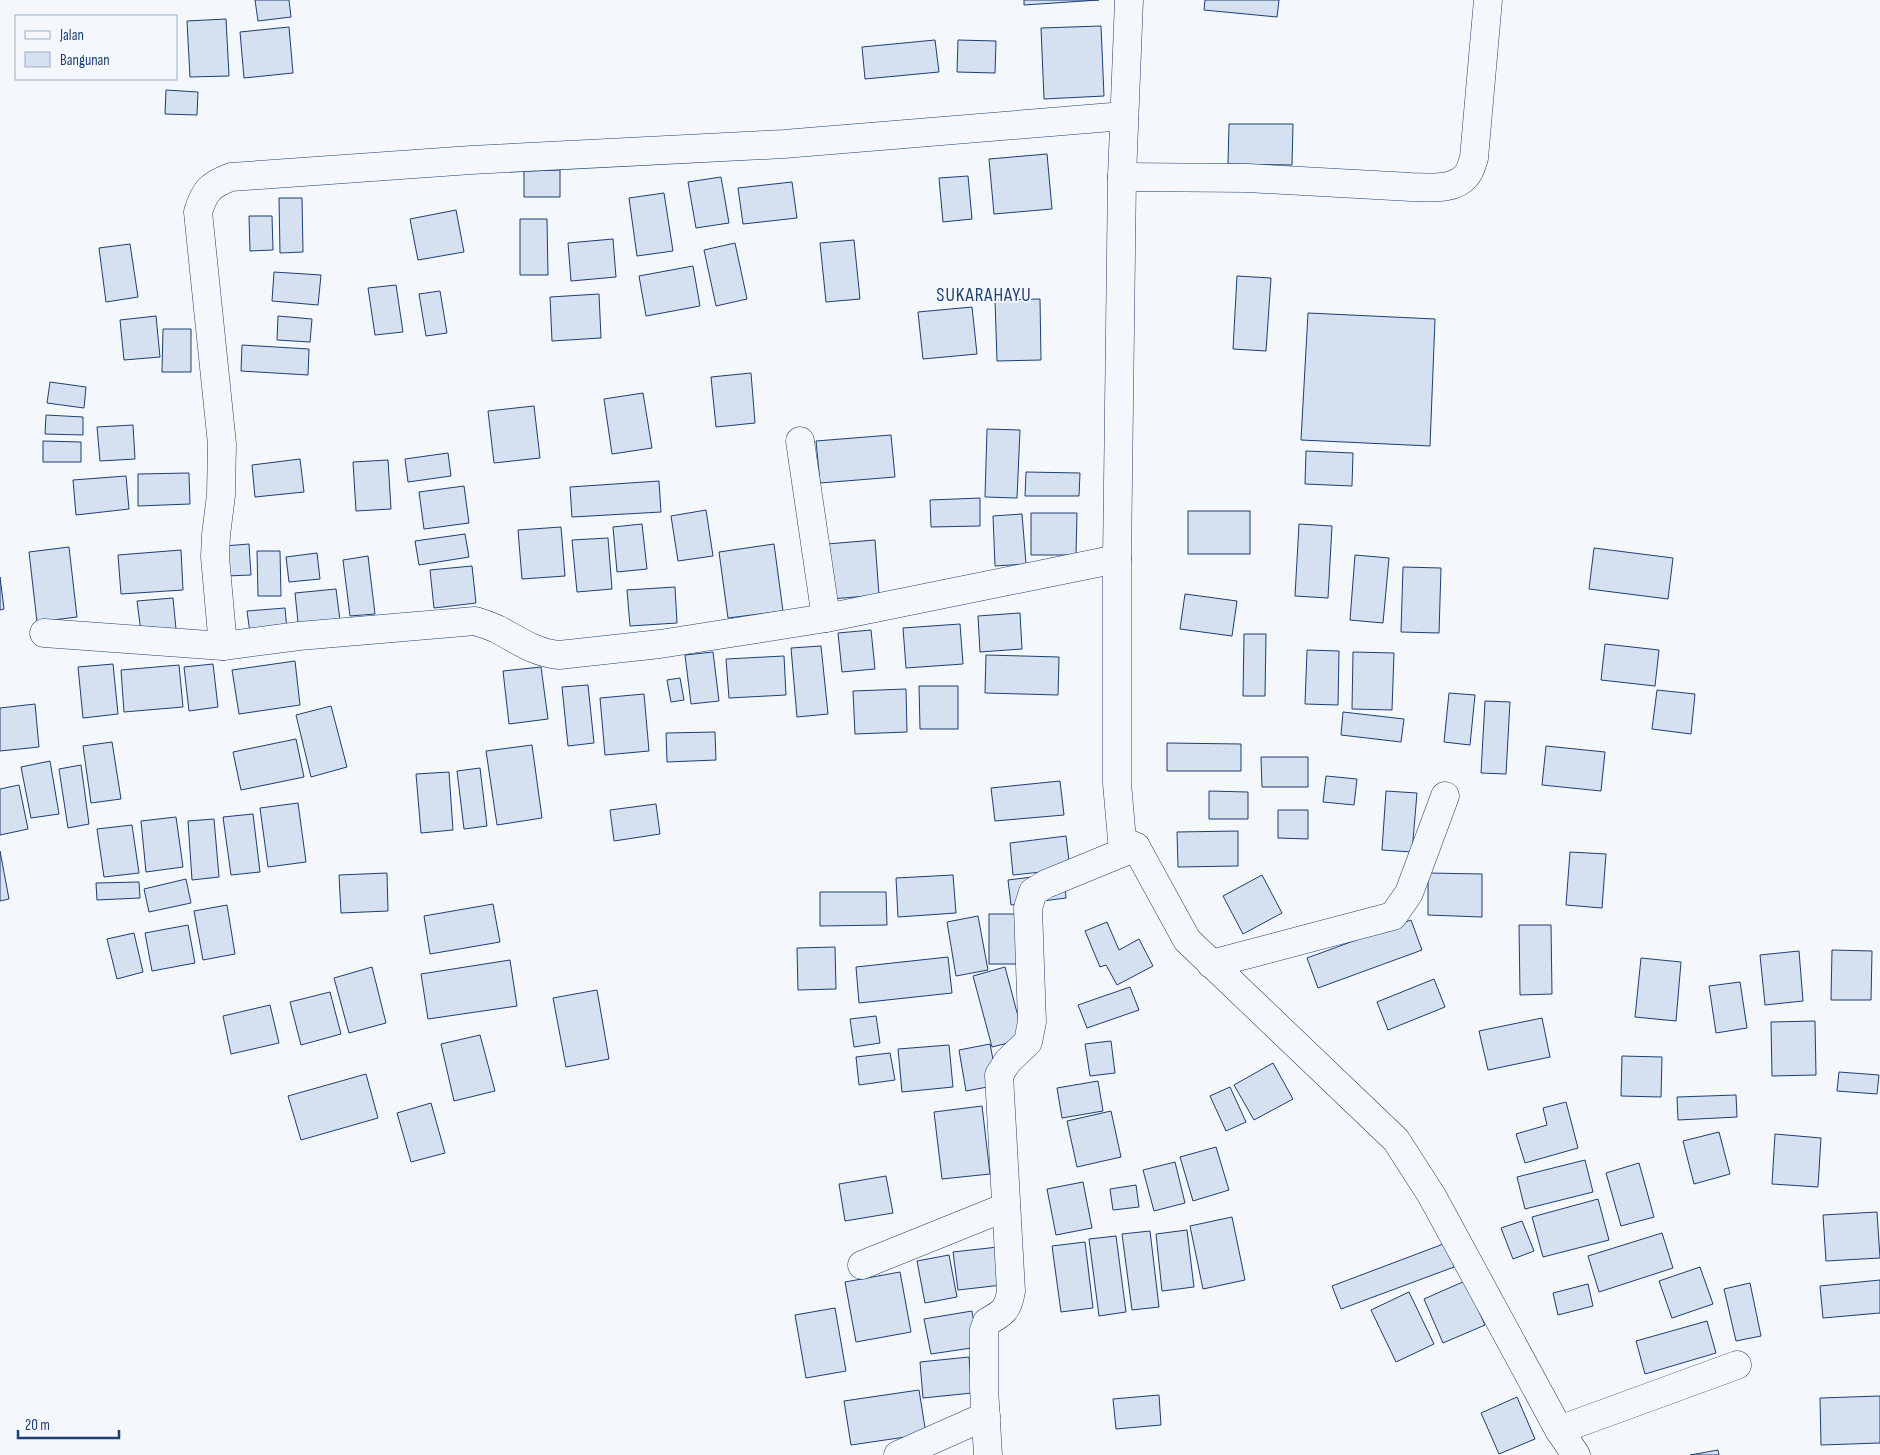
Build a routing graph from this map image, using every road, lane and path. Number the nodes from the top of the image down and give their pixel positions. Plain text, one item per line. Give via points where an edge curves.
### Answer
1 (1129, 0) edge
2 (1488, 0) edge
3 (1124, 116) junction
4 (1122, 176) junction
5 (800, 441) dead end
6 (1117, 559) junction
7 (826, 618) junction
8 (44, 633) dead end
9 (222, 646) junction
10 (1445, 796) dead end
11 (1136, 846) junction
12 (1211, 964) junction
13 (1006, 1208) junction
14 (862, 1265) dead end
15 (1737, 1365) dead end
16 (986, 1416) junction
17 (1559, 1430) junction
18 (898, 1455) edge
19 (988, 1455) edge
20 (1576, 1455) edge

1 - 3 street
2 - 4 street via 1474,158 1467,175 1456,184 1411,187 1248,178
3 - 4 street
3 - 9 street via 784,144 470,160 231,177 215,183 207,190 198,212 222,444 215,557
4 - 6 street
5 - 7 street
6 - 7 street
6 - 11 street via 1117,783 1122,840
7 - 9 street via 660,644 559,655 528,648 475,621
8 - 9 street
10 - 12 street via 1409,893 1394,916
11 - 12 street via 1187,940
11 - 13 street via 1033,892 1028,908 1032,1022 1028,1042 999,1075
12 - 17 street via 1396,1140 1432,1196
13 - 14 street
13 - 16 street via 1011,1290 1009,1304 1002,1313 986,1322 984,1330
15 - 17 street
16 - 18 street
16 - 19 street
17 - 20 street

